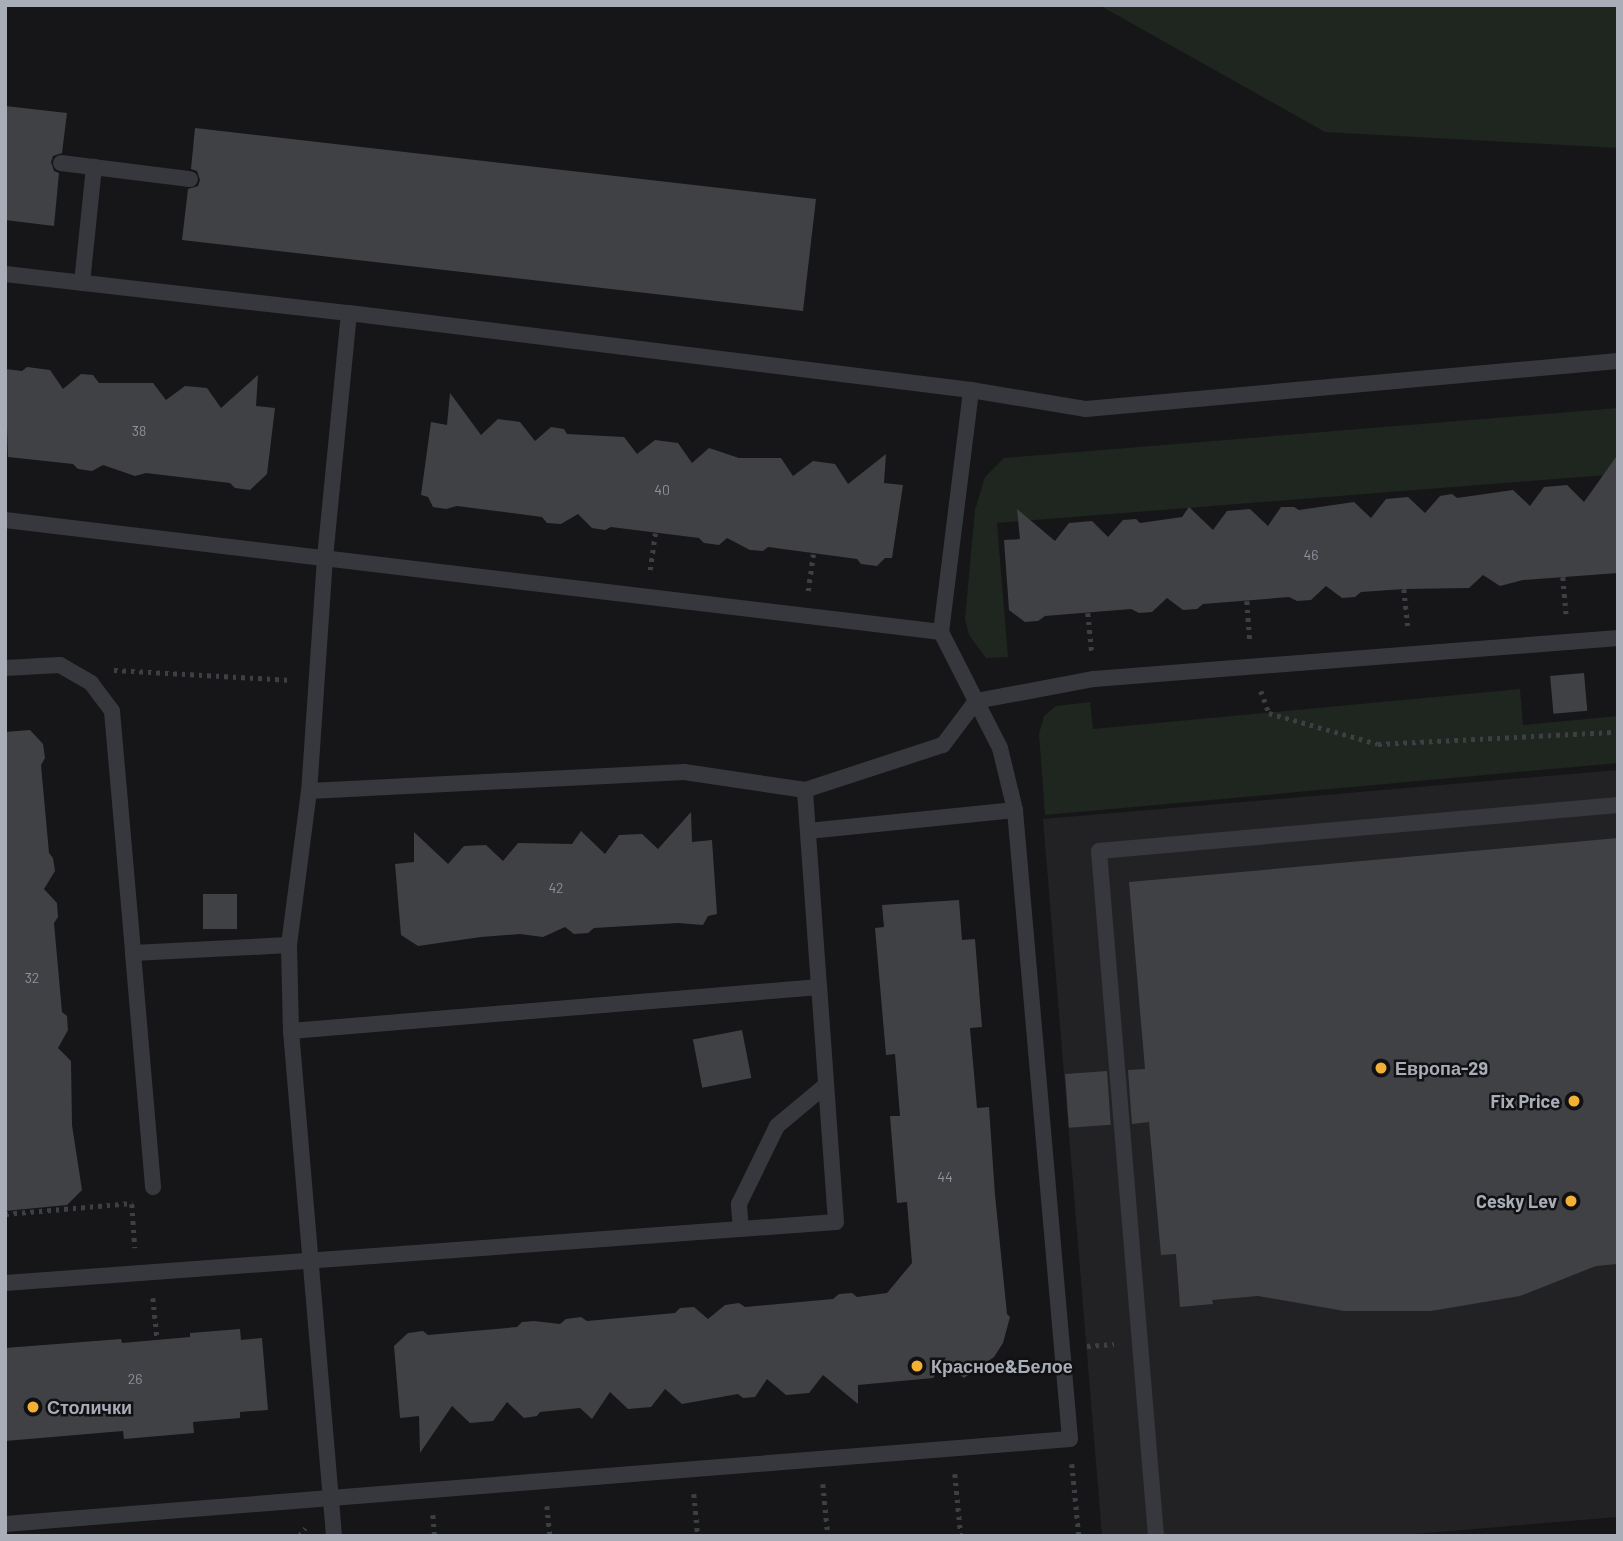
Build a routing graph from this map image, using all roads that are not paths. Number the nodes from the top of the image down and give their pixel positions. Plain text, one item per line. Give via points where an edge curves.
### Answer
1 (61, 163) dead end
2 (94, 167) junction
3 (190, 179) dead end
4 (5, 274) edge
5 (82, 283) junction
6 (349, 313) junction
7 (1618, 360) edge
8 (971, 390) junction
9 (5, 520) edge
10 (325, 558) junction
11 (941, 632) junction
12 (1618, 638) edge
13 (5, 668) edge
14 (976, 701) junction
15 (805, 790) junction
16 (309, 791) junction
17 (1618, 805) edge
18 (1015, 810) junction
19 (808, 831) junction
20 (289, 945) junction
21 (133, 953) junction
22 (819, 987) junction
23 (291, 1031) junction
24 (826, 1085) junction
25 (153, 1187) road end
26 (741, 1229) junction
27 (309, 1259) junction
28 (5, 1283) edge
29 (331, 1498) junction
30 (5, 1524) edge
31 (334, 1536) edge
32 (1156, 1536) edge

1 - 2 lane
2 - 3 lane
2 - 5 lane
4 - 5 lane
5 - 6 lane
6 - 8 lane
6 - 10 lane
7 - 8 lane via 1086,409
8 - 11 lane
9 - 10 lane
10 - 11 lane
10 - 16 lane
11 - 14 lane
12 - 14 lane via 1094,679
13 - 21 lane via 60,665 91,683 113,710
14 - 15 lane via 943,745
14 - 18 lane via 1000,748
15 - 16 lane via 684,772
15 - 19 lane
16 - 20 lane
17 - 32 lane via 1098,851
18 - 19 lane
18 - 29 lane via 1070,1439
19 - 22 lane
20 - 21 lane
20 - 23 lane
21 - 25 lane
22 - 23 lane
22 - 24 lane
23 - 27 lane
24 - 26 lane via 777,1126 739,1204
24 - 26 lane via 836,1222
26 - 27 lane
27 - 28 lane
27 - 29 lane
29 - 30 lane
29 - 31 lane

